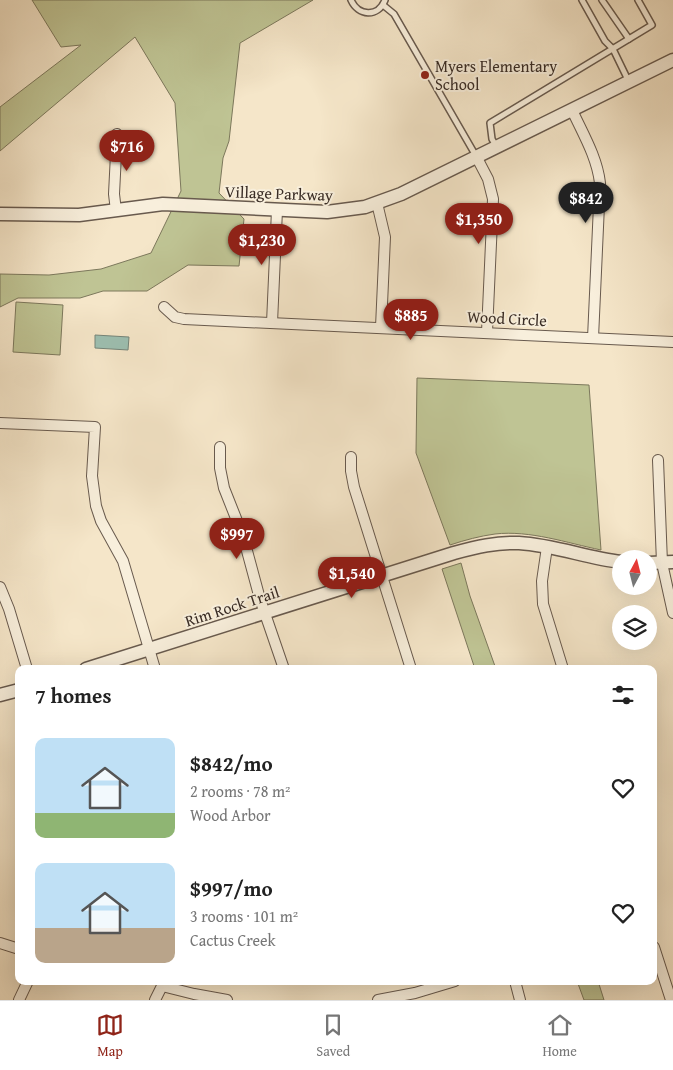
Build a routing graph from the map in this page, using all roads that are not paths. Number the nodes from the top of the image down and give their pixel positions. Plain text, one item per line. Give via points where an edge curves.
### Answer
1 (351, 0) edge
2 (582, 0) edge
3 (602, 0) edge
4 (638, 0) edge
5 (384, 2) edge
6 (629, 39) junction
7 (613, 49) junction
8 (673, 60) edge
9 (629, 82) junction
10 (572, 110) junction
11 (117, 134) dead end
12 (497, 146) junction
13 (476, 156) junction
14 (377, 203) junction
15 (277, 210) junction
16 (116, 211) junction
17 (0, 214) edge
18 (164, 307) dead end
19 (272, 323) junction
20 (381, 327) junction
21 (487, 332) junction
22 (593, 338) junction
23 (673, 342) edge
24 (0, 423) edge
25 (220, 447) dead end
26 (352, 457) dead end
27 (658, 460) dead end
28 (547, 547) junction
29 (612, 560) edge
30 (668, 562) edge
31 (381, 576) junction
32 (0, 587) edge
33 (264, 613) junction
34 (673, 613) edge
35 (148, 649) junction
36 (26, 665) edge
37 (98, 665) edge
38 (154, 665) edge
39 (283, 665) edge
40 (410, 665) edge
41 (562, 665) edge
42 (15, 691) edge
43 (0, 696) edge
44 (0, 943) edge
45 (15, 948) edge
46 (657, 956) edge
47 (26, 985) edge
48 (442, 985) edge
49 (516, 985) edge
50 (19, 1000) edge
51 (155, 1000) edge
52 (227, 1000) edge
53 (378, 1000) edge
54 (520, 1000) edge
55 (671, 1000) edge

1 - 5 lane via 357,10 368,13 374,12
2 - 7 lane
3 - 6 lane
4 - 6 lane via 652,26
5 - 13 lane
6 - 7 lane
7 - 9 lane
7 - 12 lane via 490,123 492,139
8 - 9 street, Village Parkway
9 - 10 street, Village Parkway
10 - 12 street, Village Parkway
10 - 22 street via 592,151 600,183
11 - 16 street
12 - 13 street, Village Parkway
13 - 14 street, Village Parkway
13 - 21 street via 488,179 493,199
14 - 15 street, Village Parkway via 344,211
14 - 20 street via 385,238
15 - 16 street, Village Parkway via 163,204
15 - 19 street
16 - 17 street, Village Parkway via 79,215
18 - 19 street, Wood Circle via 175,316 184,318
19 - 20 street, Wood Circle
20 - 21 street, Wood Circle
21 - 22 street, Wood Circle
22 - 23 street, Wood Circle
24 - 35 street via 95,427 92,476 96,506 123,561
25 - 33 street via 222,478 243,536
26 - 31 street via 354,487
27 - 30 street
28 - 29 street, Rim Rock Trail
28 - 31 street, Rim Rock Trail via 520,543 485,546
28 - 41 street via 542,580 543,604
30 - 34 street
31 - 33 street, Rim Rock Trail
31 - 40 street
32 - 36 street
33 - 35 street, Rim Rock Trail
33 - 39 street
35 - 37 street, Rim Rock Trail
35 - 38 street
42 - 43 street
44 - 45 street
46 - 55 street
47 - 50 street
48 - 53 street
49 - 54 street
51 - 52 street via 162,986

